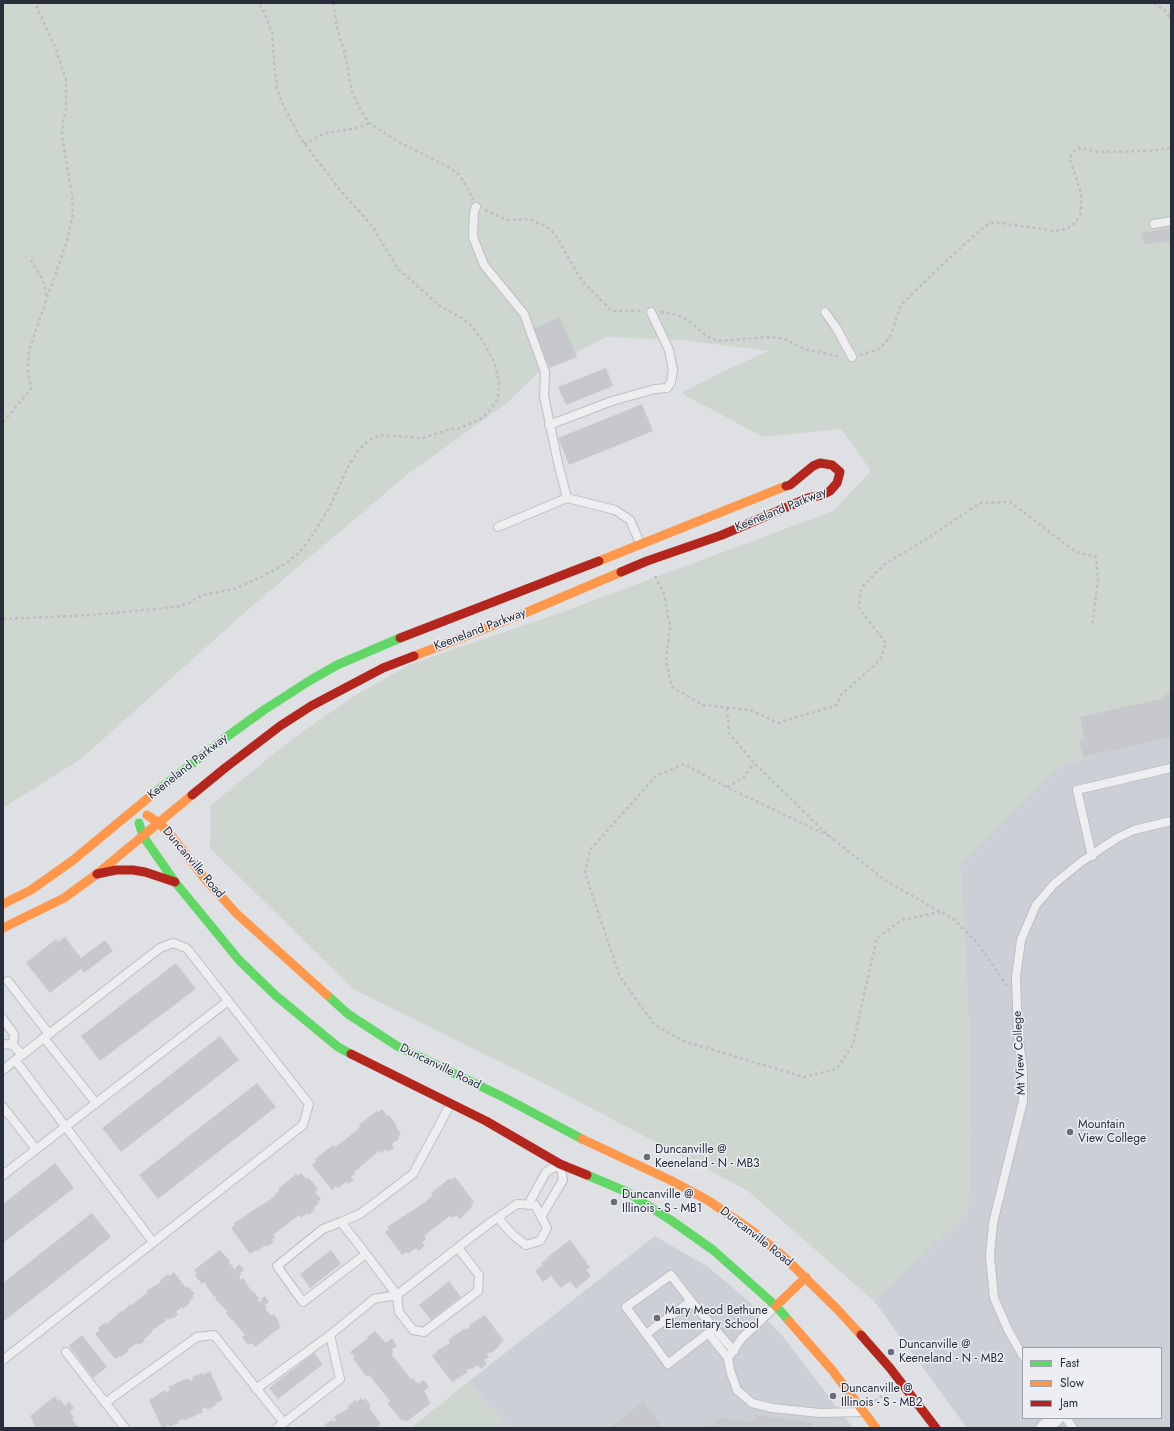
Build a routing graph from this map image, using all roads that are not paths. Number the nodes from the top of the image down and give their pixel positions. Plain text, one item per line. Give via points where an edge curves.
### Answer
1 (476, 207) road end
2 (1171, 221) edge
3 (1154, 224) dead end
4 (651, 312) road end
5 (825, 312) dead end
6 (852, 357) road end
7 (549, 425) junction
8 (567, 498) junction
9 (498, 527) dead end
10 (644, 552) junction
11 (204, 753) junction
12 (216, 767) junction
13 (1171, 768) edge
14 (136, 808) junction
15 (1171, 821) edge
16 (159, 823) junction
17 (143, 836) junction
18 (1092, 856) junction
19 (97, 874) junction
20 (175, 882) junction
21 (3, 904) edge
22 (3, 928) edge
23 (8, 982) dead end
24 (228, 1001) junction
25 (3, 1019) edge
26 (46, 1036) junction
27 (3, 1044) edge
28 (13, 1045) junction
29 (18, 1058) junction
30 (3, 1070) edge
31 (96, 1103) junction
32 (451, 1104) junction
33 (3, 1107) edge
34 (65, 1127) junction
35 (36, 1150) junction
36 (561, 1161) junction
37 (3, 1175) edge
38 (528, 1205) junction
39 (541, 1217) junction
40 (498, 1218) junction
41 (341, 1222) junction
42 (153, 1242) junction
43 (458, 1248) junction
44 (366, 1254) junction
45 (806, 1277) junction
46 (397, 1295) junction
47 (692, 1301) junction
48 (776, 1306) junction
49 (711, 1331) junction
50 (646, 1334) junction
51 (330, 1335) junction
52 (734, 1351) junction
53 (66, 1352) dead end
54 (1022, 1354) edge
55 (728, 1358) junction
56 (3, 1360) edge
57 (256, 1389) junction
58 (105, 1403) junction
59 (864, 1412) junction
60 (1055, 1419) edge
61 (1067, 1419) edge
62 (280, 1425) edge
63 (125, 1428) edge
64 (876, 1428) edge
65 (936, 1428) edge
66 (1044, 1428) edge
67 (1073, 1428) edge

1 - 7 lane via 473,237 484,265 524,314 545,372 544,396
2 - 3 lane
4 - 7 lane via 668,350 673,370 667,388 612,401
5 - 6 lane
7 - 8 lane
8 - 9 lane
8 - 10 lane via 615,510 630,520
10 - 10 main road, Keeneland Parkway via 722,535 808,498 822,496 837,483 840,472 832,465 820,463 790,485
10 - 11 main road, Keeneland Parkway via 504,598 337,665 264,710
10 - 12 main road, Keeneland Parkway via 525,613 365,677 311,706
11 - 12 main road
11 - 14 main road, Keeneland Parkway
12 - 16 main road, Keeneland Parkway
13 - 18 lane via 1077,790
14 - 16 main road, Duncanville Road
14 - 17 main road, Duncanville Road
14 - 21 main road, Keeneland Parkway via 72,861 31,890
15 - 18 lane, Mt View College via 1134,830 1117,838
16 - 17 main road, Keeneland Parkway
16 - 45 main road, Duncanville Road via 237,914 332,1006 397,1046 505,1098 573,1138 670,1180 709,1201 755,1233
17 - 19 main road, Keeneland Parkway
17 - 20 main road, Duncanville Road
18 - 54 lane, Mt View College via 1054,884 1036,905 1021,940 1016,977 1023,1102 993,1223 990,1256 994,1298
19 - 20 main road via 133,870
19 - 22 main road, Keeneland Parkway via 64,898
20 - 32 main road, Duncanville Road via 239,960 275,995 318,1025 338,1047
23 - 26 lane
24 - 26 lane via 189,951 173,943 160,948
24 - 31 lane
24 - 42 lane via 308,1104 303,1125
25 - 28 lane via 14,1034
26 - 29 lane
26 - 31 lane
27 - 28 lane
28 - 29 lane
29 - 30 lane
29 - 34 lane
31 - 34 lane
32 - 36 main road, Duncanville Road
32 - 41 lane via 413,1174 360,1214
33 - 35 lane
34 - 35 lane
34 - 42 lane
35 - 37 lane
36 - 38 lane via 546,1172
36 - 39 lane via 563,1180
36 - 48 main road, Duncanville Road via 627,1192 672,1220 713,1250
38 - 39 lane via 535,1205
38 - 40 lane via 517,1204
39 - 40 lane via 547,1228 540,1241 526,1245
40 - 43 lane
41 - 44 lane
41 - 44 lane via 323,1229 277,1266 303,1302
42 - 56 lane
43 - 46 lane
43 - 46 lane via 479,1274 478,1291 424,1332 413,1330 399,1312
44 - 46 lane
45 - 48 main road
45 - 65 main road, Duncanville Road via 890,1368
46 - 51 lane via 374,1299
47 - 49 lane
47 - 50 lane
47 - 50 lane via 671,1275 626,1307
48 - 52 lane via 742,1338
48 - 59 main road, Duncanville Road via 832,1370
49 - 50 lane via 668,1364
49 - 52 lane
49 - 55 lane
51 - 57 lane
51 - 62 lane via 340,1379
52 - 55 lane
53 - 58 lane
55 - 59 lane via 737,1390 752,1403 772,1408 820,1413
57 - 58 lane via 214,1335 197,1337
57 - 62 lane
58 - 63 lane
59 - 64 main road, Duncanville Road
60 - 66 street
61 - 67 lane

